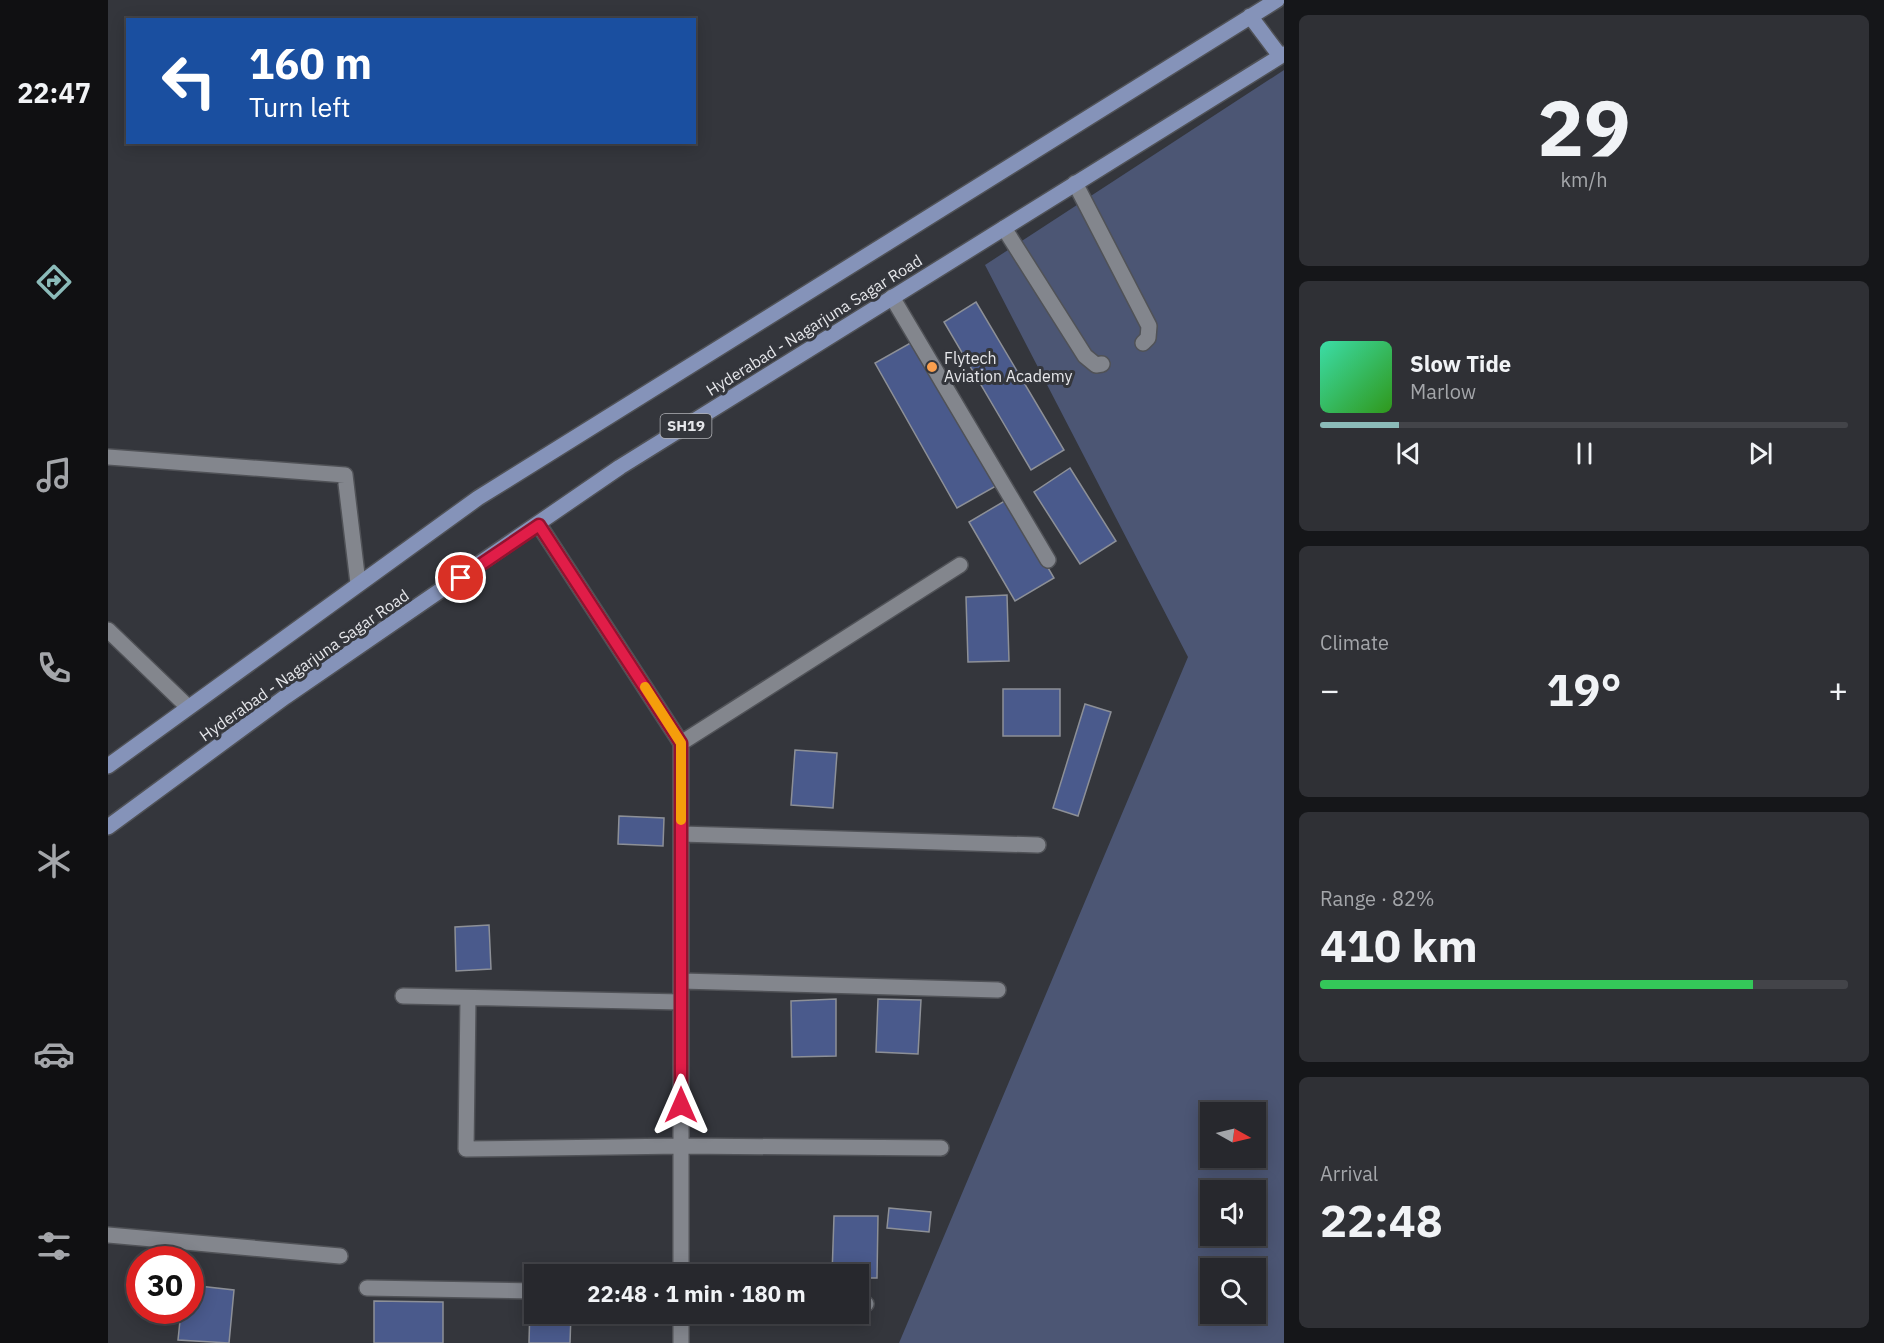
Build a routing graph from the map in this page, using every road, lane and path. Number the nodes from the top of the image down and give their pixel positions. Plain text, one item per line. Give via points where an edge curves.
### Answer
1 (1277, 0) edge
2 (1250, 16) junction
3 (1282, 55) edge
4 (1075, 183) junction
5 (1004, 228) junction
6 (892, 297) junction
7 (1143, 343) dead end
8 (1102, 364) dead end
9 (108, 457) edge
10 (539, 525) junction
11 (1048, 560) dead end
12 (960, 565) dead end
13 (358, 583) junction
14 (108, 630) edge
15 (188, 707) junction
16 (681, 743) junction
17 (108, 766) edge
18 (108, 827) edge
19 (681, 834) junction
20 (1038, 845) dead end
21 (681, 981) junction
22 (998, 990) dead end
23 (403, 996) dead end
24 (468, 998) junction
25 (681, 1002) junction
26 (681, 1146) junction
27 (941, 1148) dead end
28 (108, 1235) edge
29 (340, 1256) dead end
30 (681, 1264) edge
31 (367, 1288) dead end
32 (524, 1291) edge
33 (681, 1324) edge
34 (681, 1343) edge

1 - 2 main road, Hyderabad - Nagarjuna Sagar Road
2 - 3 main road
2 - 13 main road, Hyderabad - Nagarjuna Sagar Road via 487,492
3 - 4 main road, Hyderabad - Nagarjuna Sagar Road / SH19
4 - 5 main road, Hyderabad - Nagarjuna Sagar Road / SH19
4 - 7 street via 1149,326 1148,338
5 - 6 main road, Hyderabad - Nagarjuna Sagar Road / SH19
5 - 8 street via 1085,356 1096,365
6 - 10 main road, Hyderabad - Nagarjuna Sagar Road / SH19 via 620,467
6 - 11 street
9 - 13 street via 345,475
10 - 16 street
10 - 18 main road, Hyderabad - Nagarjuna Sagar Road / SH19 via 285,698
12 - 16 street
13 - 15 main road, Hyderabad - Nagarjuna Sagar Road
14 - 15 street
15 - 17 main road, Hyderabad - Nagarjuna Sagar Road
16 - 19 street
19 - 20 street
19 - 21 street
21 - 22 street
21 - 25 street
23 - 24 street
24 - 25 street
24 - 26 street via 466,1149
25 - 26 street
26 - 27 street
26 - 30 street
28 - 29 street
31 - 32 street
33 - 34 street

